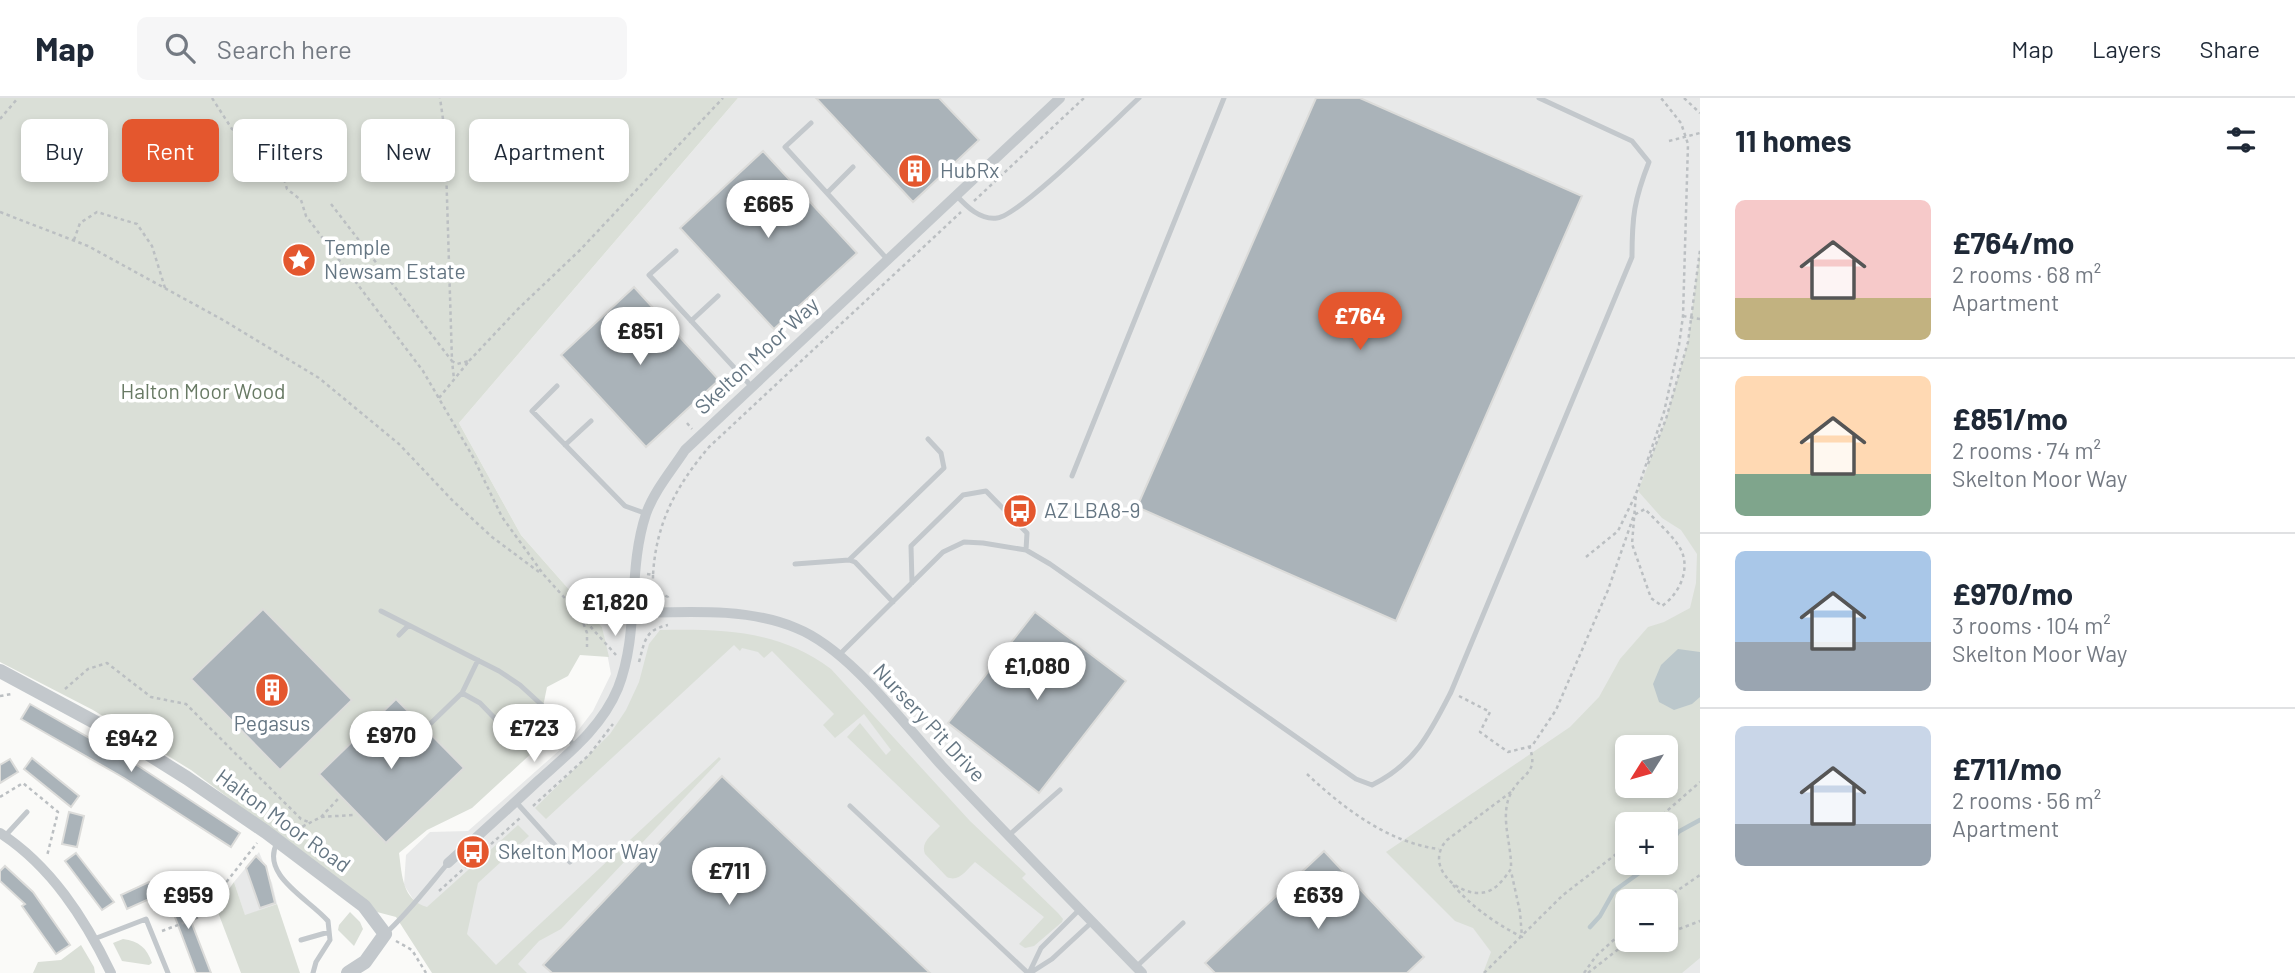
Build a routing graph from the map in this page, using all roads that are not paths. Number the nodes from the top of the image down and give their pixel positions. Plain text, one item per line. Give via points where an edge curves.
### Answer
1 (1060, 98) edge
2 (1139, 98) edge
3 (1224, 98) edge
4 (1539, 98) edge
5 (811, 122) dead end
6 (853, 167) dead end
7 (827, 193) junction
8 (956, 195) junction
9 (676, 251) dead end
10 (888, 260) junction
11 (718, 296) dead end
12 (691, 321) junction
13 (557, 386) dead end
14 (752, 387) junction
15 (591, 421) dead end
16 (928, 439) dead end
17 (565, 445) junction
18 (1072, 476) dead end
19 (646, 514) junction
20 (1026, 550) junction
21 (849, 560) junction
22 (795, 564) dead end
23 (912, 583) junction
24 (893, 602) junction
25 (381, 611) dead end
26 (632, 613) junction
27 (408, 626) junction
28 (399, 635) dead end
29 (838, 656) junction
30 (478, 660) junction
31 (0, 671) edge
32 (462, 693) junction
33 (431, 723) dead end
34 (508, 732) dead end
35 (575, 747) junction
36 (1060, 790) dead end
37 (516, 802) junction
38 (850, 806) dead end
39 (27, 812) dead end
40 (2, 834) edge
41 (1008, 836) junction
42 (278, 840) junction
43 (570, 862) dead end
44 (448, 863) joint
45 (1080, 909) junction
46 (1092, 922) junction
47 (1183, 923) dead end
48 (329, 932) junction
49 (385, 934) junction
50 (94, 939) junction
51 (301, 940) dead end
52 (1139, 970) edge
53 (111, 973) edge
54 (167, 973) edge
55 (313, 973) edge
56 (348, 973) edge
57 (1029, 973) edge

1 - 8 street, Skelton Moor Way
2 - 8 lane via 1023,205 1000,219 984,218
3 - 18 lane
4 - 20 lane via 1632,141 1649,162 1636,195 1632,257 1451,692 1425,741 1408,761 1372,785 1356,779
5 - 7 lane via 785,147
6 - 7 lane
7 - 10 lane
8 - 10 street, Skelton Moor Way
9 - 12 lane via 649,275
10 - 14 street, Skelton Moor Way
11 - 12 lane
12 - 14 lane
13 - 17 lane via 532,411
14 - 19 street, Skelton Moor Way via 685,450
15 - 17 lane
16 - 21 lane via 941,453 944,468
17 - 19 lane via 625,506
19 - 26 street, Skelton Moor Way
20 - 23 lane via 964,542 943,552
20 - 23 lane via 1027,533 986,491 963,495 911,546
21 - 22 lane
21 - 24 lane
23 - 24 lane
24 - 29 lane
25 - 27 lane
26 - 29 street, Nursery Pit Drive via 723,613 775,620 827,645
26 - 35 street, Skelton Moor Way via 631,642 617,689 600,721
27 - 28 lane
27 - 30 lane
29 - 41 street, Nursery Pit Drive
30 - 32 lane
30 - 35 lane via 520,685
31 - 42 street, Halton Moor Road via 187,778
32 - 33 lane
32 - 34 lane via 480,703
35 - 37 street, Skelton Moor Way
36 - 41 lane
37 - 43 lane
37 - 44 street, Skelton Moor Way
38 - 57 lane
39 - 40 lane
40 - 50 street via 44,870
41 - 45 street, Nursery Pit Drive
42 - 48 lane via 273,851 278,875 328,920
42 - 49 street, Halton Moor Road via 364,906
44 - 49 lane, Skelton Moor Way
45 - 46 street, Nursery Pit Drive
45 - 57 lane via 1041,948
46 - 52 street, Nursery Pit Drive
46 - 57 lane via 1052,959
47 - 52 lane
48 - 51 lane
48 - 55 lane via 330,940
49 - 56 street via 365,962
50 - 53 street
50 - 54 lane via 146,919

